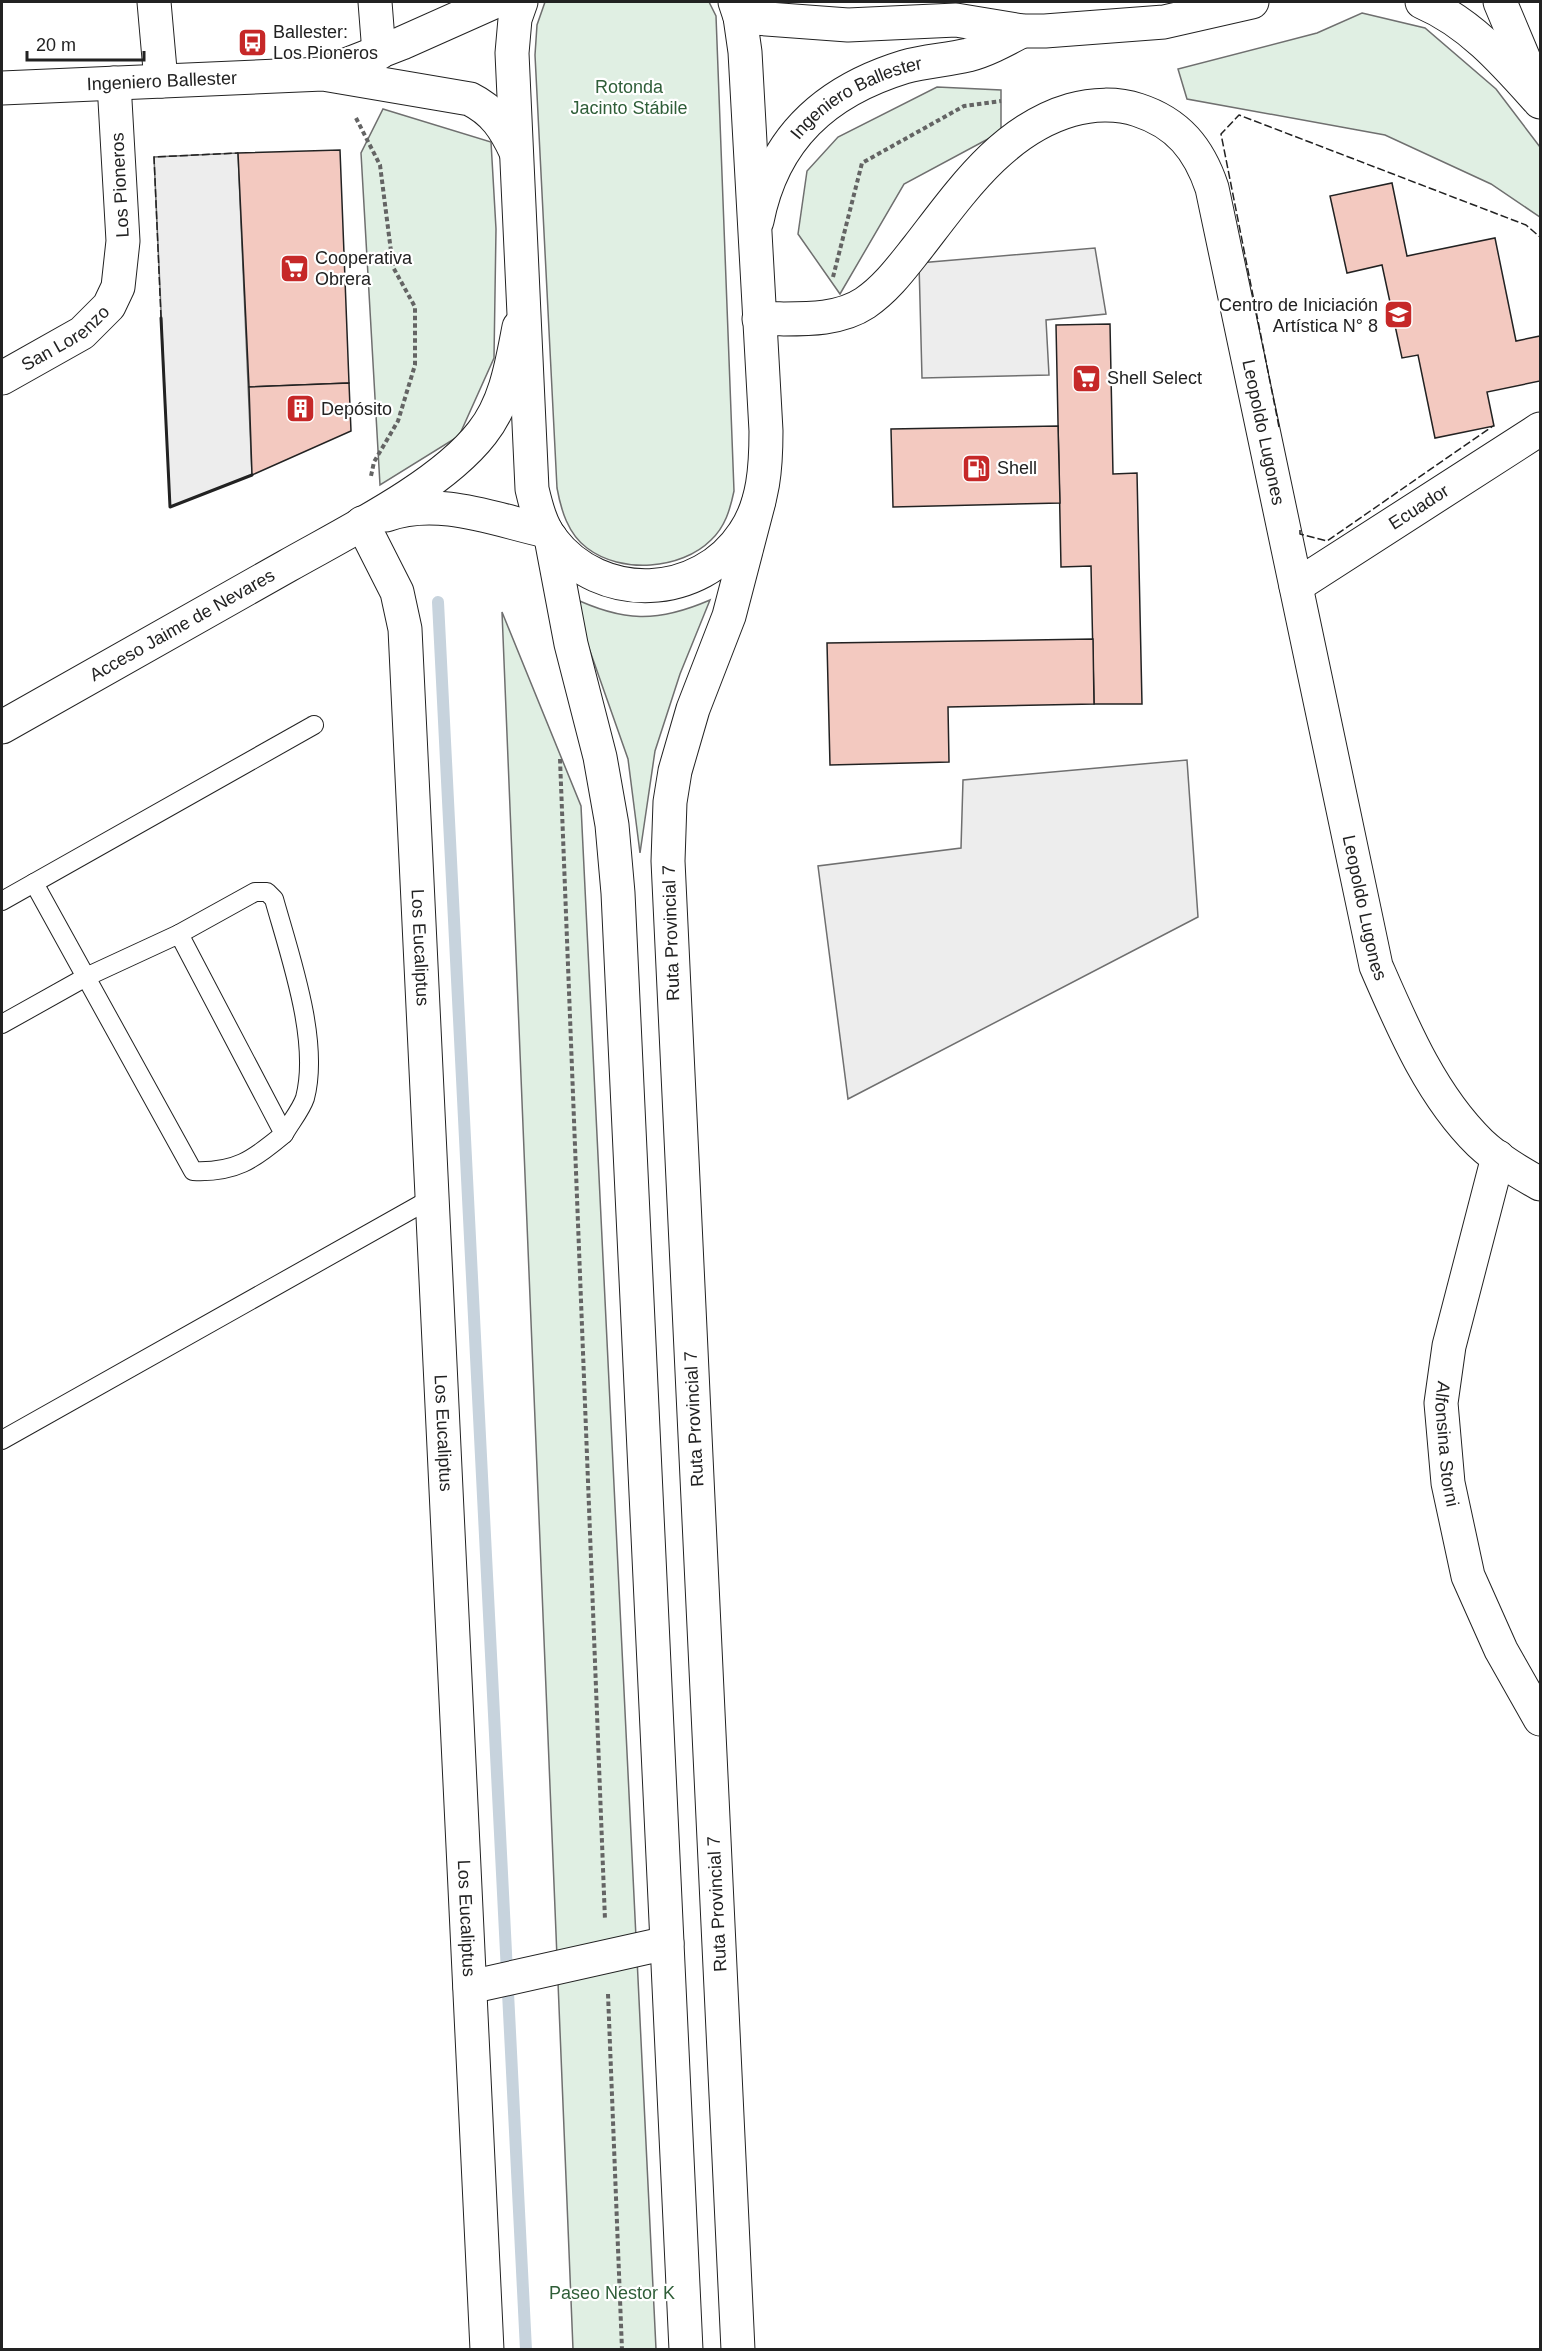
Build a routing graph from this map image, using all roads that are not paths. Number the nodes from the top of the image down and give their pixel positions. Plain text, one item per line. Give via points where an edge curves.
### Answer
1 (154, 2) edge
2 (375, 2) edge
3 (494, 2) edge
4 (522, 2) edge
5 (1252, 2) edge
6 (1422, 2) edge
7 (1500, 2) edge
8 (737, 9) edge
9 (1022, 31) junction
10 (379, 53) junction
11 (338, 76) junction
12 (161, 81) junction
13 (114, 83) junction
14 (2, 88) edge
15 (1540, 97) edge
16 (1540, 102) edge
17 (516, 152) junction
18 (755, 234) junction
19 (118, 287) joint
20 (523, 306) junction
21 (759, 319) junction
22 (2, 378) edge
23 (1540, 429) edge
24 (759, 501) junction
25 (362, 523) junction
26 (549, 535) junction
27 (1296, 586) junction
28 (314, 725) dead end
29 (2, 727) edge
30 (34, 883) junction
31 (2, 901) edge
32 (179, 934) junction
33 (86, 977) junction
34 (2, 1024) edge
35 (284, 1134) junction
36 (1498, 1157) junction
37 (1540, 1184) edge
38 (432, 1198) junction
39 (2, 1440) edge
40 (1540, 1719) edge
41 (667, 1943) junction
42 (481, 1984) junction
43 (487, 2349) edge
44 (687, 2349) edge
45 (738, 2349) edge

1 - 12 main road
2 - 10 main road
3 - 10 main road, Ingeniero Ballester
4 - 17 main road via 512,53
5 - 9 main road, Ingeniero Ballester via 1164,22
6 - 16 main road via 1452,17 1487,46
7 - 15 main road
8 - 9 main road, Ingeniero Ballester via 848,25 956,20
8 - 18 main road via 745,52
9 - 18 main road, Ingeniero Ballester via 979,52 883,74 816,111 782,152 770,174
10 - 11 main road, Ingeniero Ballester
11 - 12 main road, Ingeniero Ballester
11 - 17 main road, Ingeniero Ballester via 470,99 500,122
12 - 13 main road, Ingeniero Ballester
13 - 14 main road, Ingeniero Ballester
13 - 19 main road, Los Pioneros via 123,241
17 - 20 main road
18 - 21 main road
19 - 22 main road, San Lorenzo via 110,306 82,333
20 - 25 main road, Acceso Jaime de Nevares via 507,384 484,431 450,465
20 - 26 main road via 532,489
21 - 24 main road via 766,457
21 - 27 main road, Leopoldo Lugones via 829,316 846,312 880,292 989,161 1055,114 1105,105 1128,106 1172,125 1191,144 1212,188
23 - 27 main road, Ecuador
24 - 26 main road via 745,532 722,559 676,583 641,587 607,580 576,563
24 - 45 main road, Ruta Provincial 7 via 729,616 693,709 675,771 668,861
25 - 26 main road, Acceso Jaime de Nevares via 429,507
25 - 29 main road, Acceso Jaime de Nevares
25 - 38 main road, Los Eucaliptus via 397,592 405,629
26 - 41 main road via 600,757 618,893
27 - 36 main road, Leopoldo Lugones via 1376,966 1411,1044 1432,1078 1480,1143
28 - 30 lane
30 - 31 lane
30 - 33 lane
32 - 33 lane
32 - 35 lane
32 - 35 lane via 255,892 267,892 274,899 301,997 309,1071 304,1101
33 - 34 lane
33 - 35 lane via 193,1171 218,1173 256,1157
36 - 37 main road, Leopoldo Lugones
36 - 40 main road, Alfonsina Storni via 1449,1346 1441,1402 1448,1483 1468,1576
38 - 39 lane
38 - 42 main road, Los Eucaliptus
41 - 42 main road
41 - 44 main road
42 - 43 main road, Los Eucaliptus

